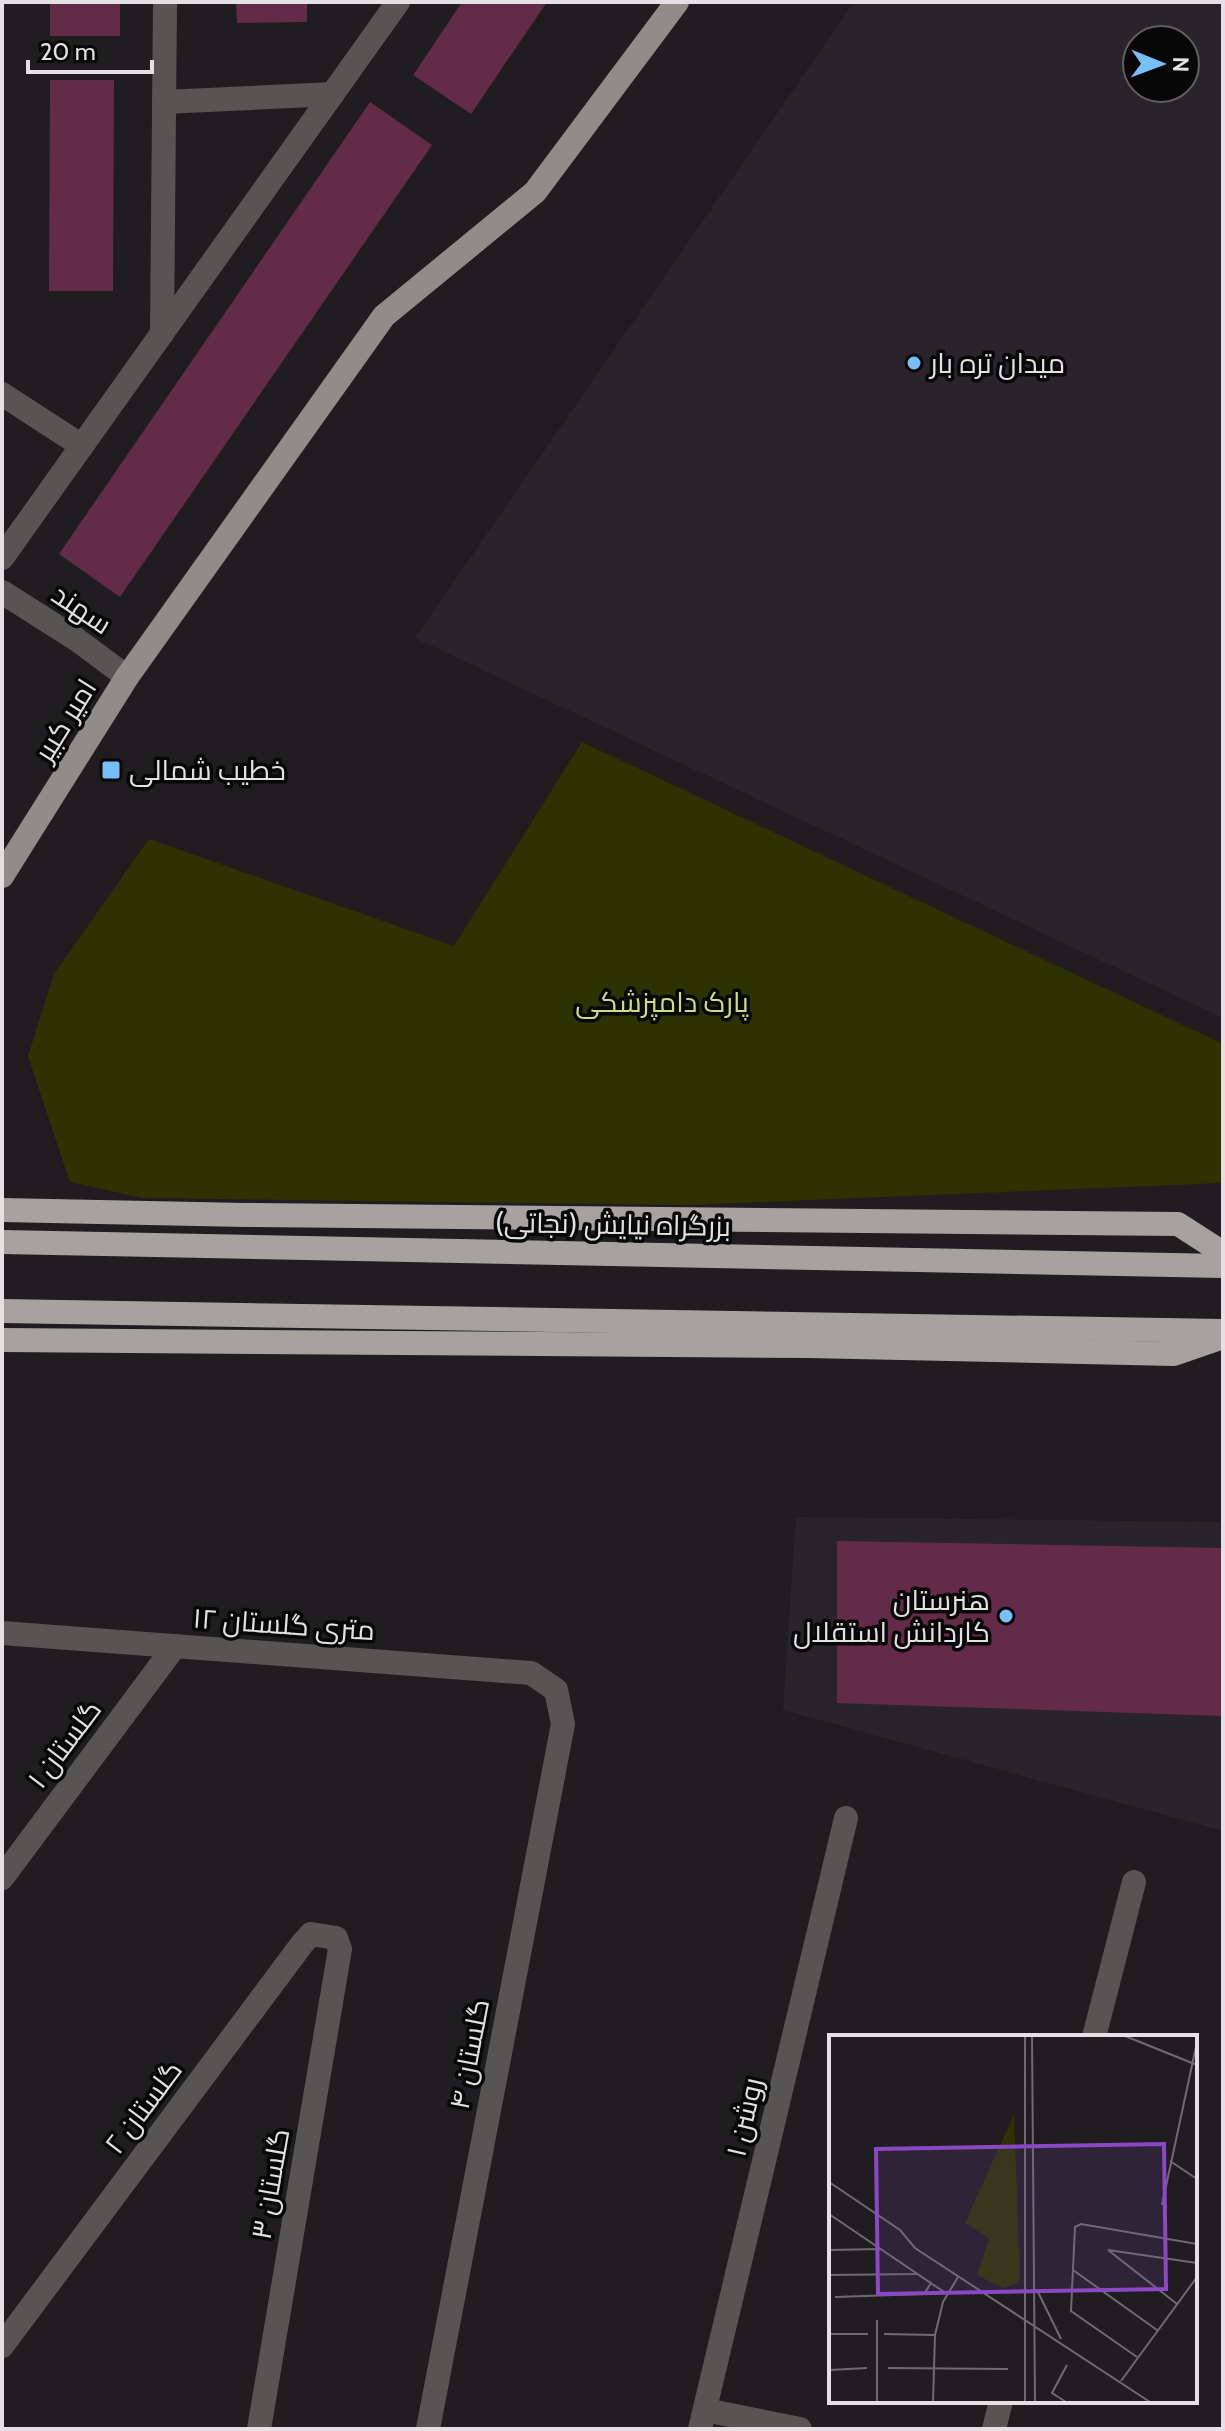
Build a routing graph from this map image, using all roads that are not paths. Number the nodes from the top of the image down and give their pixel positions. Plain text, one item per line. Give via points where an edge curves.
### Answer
1 (165, 2) edge
2 (375, 2) edge
3 (398, 2) edge
4 (677, 2) edge
5 (375, 35) junction
6 (333, 94) junction
7 (164, 102) junction
8 (162, 334) junction
9 (2, 394) edge
10 (82, 446) junction
11 (2, 558) edge
12 (2, 592) edge
13 (127, 677) junction
14 (2, 876) edge
15 (2, 1210) edge
16 (2, 1242) edge
17 (1223, 1253) edge
18 (1223, 1266) edge
19 (2, 1311) edge
20 (1223, 1331) edge
21 (1223, 1337) edge
22 (5, 1341) edge
23 (2, 1633) edge
24 (175, 1646) junction
25 (556, 1690) joint
26 (846, 1818) dead end
27 (2, 1878) edge
28 (1134, 1882) dead end
29 (340, 1949) joint
30 (1095, 2035) edge
31 (2, 2346) edge
32 (1000, 2403) edge
33 (703, 2420) edge
34 (259, 2429) edge
35 (428, 2429) edge
36 (800, 2429) edge
37 (994, 2429) edge

1 - 7 street
2 - 5 street
3 - 5 street
4 - 13 main road, امیر کبیر via 535,192 384,316
5 - 6 street
6 - 7 street
6 - 8 street
7 - 8 street
8 - 10 street
9 - 10 street
10 - 11 street
12 - 13 street, سهند
13 - 14 main road, امیر کبیر
15 - 17 highway via 1178,1224
16 - 18 highway, بزرگراه نیایش (نجاتی)
19 - 20 highway
21 - 22 highway via 1174,1354
23 - 24 street, ۱۲ متری گلستان
24 - 25 street, ۱۲ متری گلستان via 531,1673
24 - 27 street, گلستان ۱
25 - 35 street, گلستان ۴ via 563,1724
26 - 33 street, روشن ۱
28 - 30 street
29 - 31 street, گلستان ۲ via 336,1938 323,1934 311,1934 302,1944
29 - 34 street, گلستان ۳
32 - 37 street
33 - 36 street

